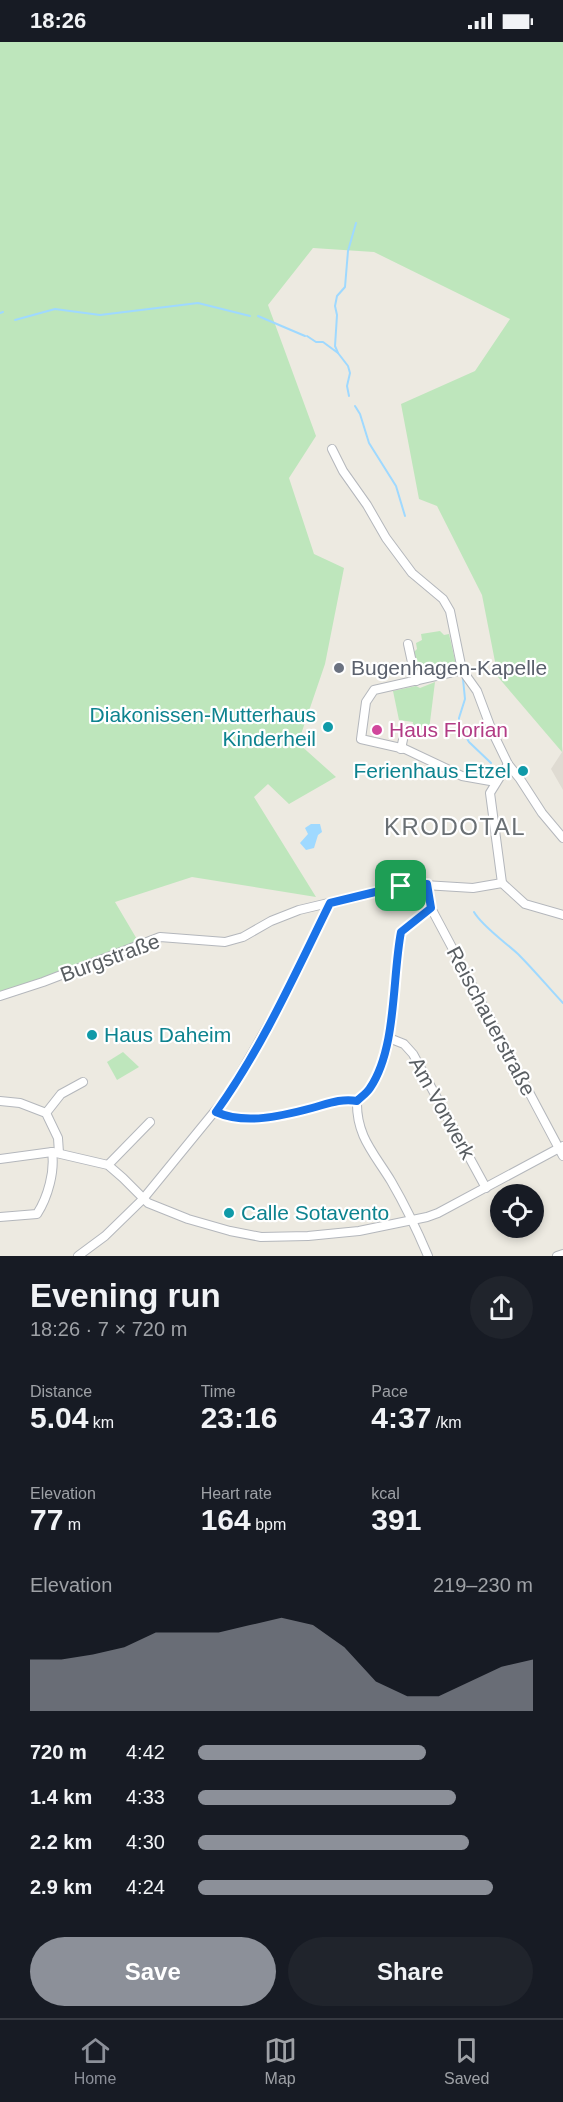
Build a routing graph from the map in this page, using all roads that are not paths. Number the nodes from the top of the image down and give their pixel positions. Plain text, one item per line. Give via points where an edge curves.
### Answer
1 (332, 449) dead end
2 (408, 644) dead end
3 (462, 670) junction
4 (416, 681) junction
5 (405, 730) dead end
6 (401, 749) junction
7 (507, 764) junction
8 (496, 782) junction
9 (563, 838) edge
10 (502, 883) junction
11 (427, 884) junction
12 (330, 903) junction
13 (431, 908) junction
14 (563, 915) edge
15 (0, 996) edge
16 (389, 1038) junction
17 (83, 1082) dead end
18 (0, 1101) edge
19 (357, 1101) junction
20 (216, 1112) junction
21 (46, 1113) junction
22 (150, 1122) dead end
23 (562, 1150) edge
24 (56, 1153) junction
25 (0, 1159) edge
26 (108, 1165) junction
27 (486, 1188) junction
28 (143, 1199) junction
29 (0, 1217) edge
30 (412, 1220) junction
31 (563, 1254) edge
32 (78, 1256) edge
33 (428, 1256) edge
34 (557, 1256) edge

1 - 3 street via 386,538 412,573 447,605
2 - 4 street
3 - 4 street
3 - 7 street via 477,692
4 - 6 street via 374,690 369,696 361,739
5 - 6 street
6 - 8 street via 462,776
7 - 8 street
7 - 9 street
8 - 10 street via 490,793
10 - 11 street, Burgstraße via 472,888
10 - 14 street via 525,904
11 - 12 street, Burgstraße via 408,884
11 - 13 street, Reischauerstraße
12 - 15 street, Burgstraße via 299,910 235,940 167,936 147,941
12 - 20 street via 279,1008
13 - 16 street via 401,932
13 - 23 street, Reischauerstraße
16 - 19 street via 370,1089
16 - 27 street, Am Vorwerk via 404,1044 413,1054
17 - 21 street via 61,1094
18 - 21 street via 20,1103
19 - 20 street via 346,1099 266,1117 240,1118
19 - 30 street via 356,1118 366,1141
20 - 28 street
21 - 24 street via 58,1138
22 - 26 street
23 - 27 street
24 - 25 street
24 - 26 street
24 - 29 street via 37,1214
26 - 28 street
27 - 30 street via 438,1213
28 - 30 street via 188,1219 261,1237 349,1232
28 - 32 street
30 - 33 street
31 - 34 street

